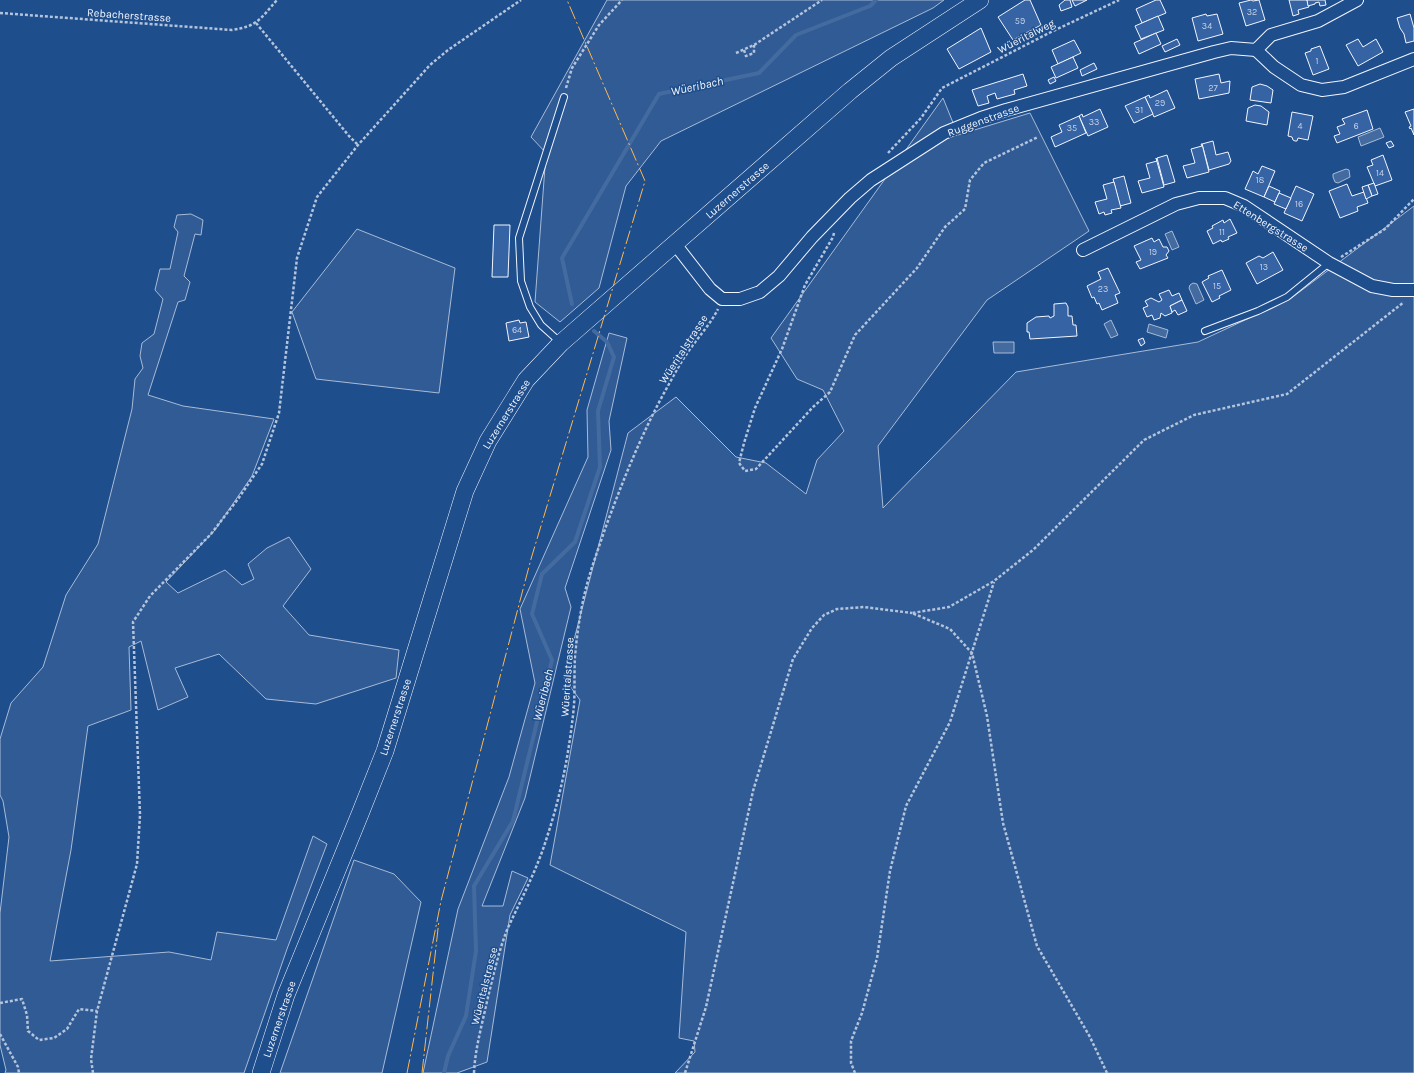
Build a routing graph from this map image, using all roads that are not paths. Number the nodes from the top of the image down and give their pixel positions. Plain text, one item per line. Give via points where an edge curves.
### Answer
1 (980, 0) edge
2 (1357, 0) edge
3 (1256, 50) junction
4 (1414, 60) edge
5 (564, 97) road end
6 (674, 244) junction
7 (1083, 250) dead end
8 (1329, 263) junction
9 (1411, 295) edge
10 (1205, 332) dead end
11 (561, 343) junction
12 (261, 1073) edge

1 - 6 main road, Luzernerstrasse via 891,58
2 - 3 street via 1318,21 1271,35
3 - 4 street via 1274,67 1301,85 1322,90 1344,87
3 - 6 street, Ruggenstrasse via 1231,48 1214,52 980,118 944,133 871,180 812,237 779,276 760,292 740,299 722,299 710,289
5 - 11 lane via 520,238 521,281 530,307 541,325
6 - 11 main road, Luzernerstrasse
7 - 8 street, Ettenbergstrasse via 1176,204 1199,198 1225,198 1244,206
8 - 9 street, Ettenbergstrasse via 1372,286
8 - 10 lane via 1287,296 1258,312
11 - 12 main road, Luzernerstrasse via 526,380 513,400 488,441 465,491 385,751 286,995

